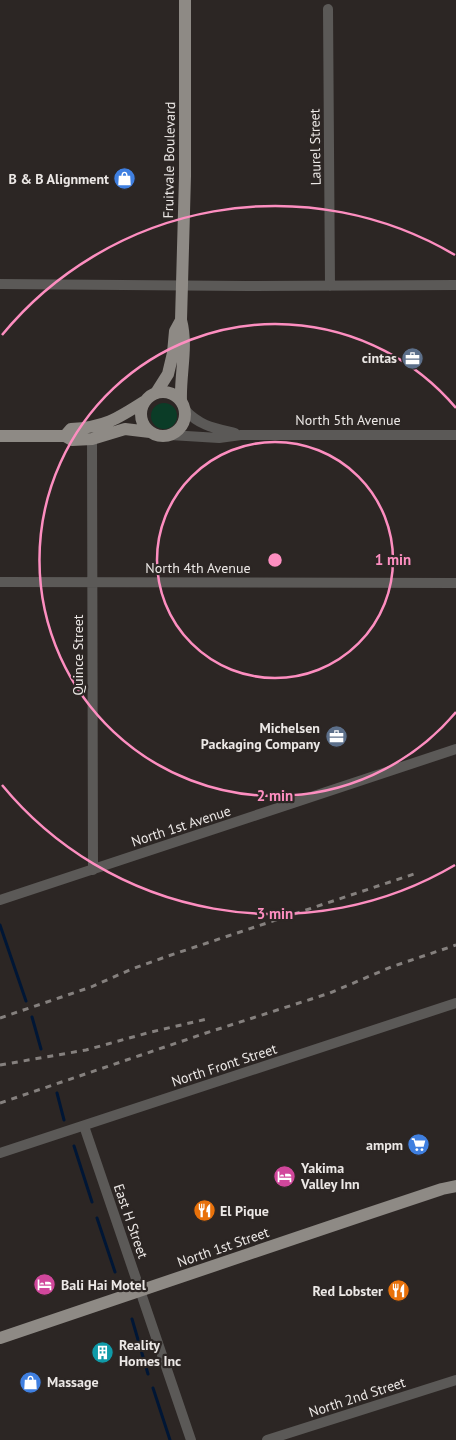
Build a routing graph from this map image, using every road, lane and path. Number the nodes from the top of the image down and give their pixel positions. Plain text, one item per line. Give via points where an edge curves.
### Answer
1 (185, 0) edge
2 (328, 9) dead end
3 (0, 284) edge
4 (456, 285) edge
5 (182, 286) junction
6 (330, 286) junction
7 (181, 320) junction
8 (156, 393) junction
9 (145, 401) junction
10 (183, 405) junction
11 (150, 432) junction
12 (170, 435) junction
13 (241, 435) junction
14 (456, 435) edge
15 (0, 436) edge
16 (65, 436) junction
17 (92, 439) junction
18 (0, 582) edge
19 (92, 582) junction
20 (456, 583) edge
21 (456, 750) edge
22 (93, 870) junction
23 (0, 900) edge
24 (456, 1003) edge
25 (84, 1126) junction
26 (0, 1153) edge
27 (456, 1186) edge
28 (140, 1291) junction
29 (0, 1338) edge
30 (456, 1380) edge
31 (190, 1440) edge
32 (267, 1440) edge

1 - 5 main road, Fruitvale Boulevard
2 - 6 street, Laurel Street
3 - 5 street
4 - 6 street
5 - 6 street
5 - 7 main road, Fruitvale Boulevard
7 - 8 main road, Fruitvale Boulevard via 175,331 168,374
7 - 10 main road, Fruitvale Boulevard via 185,355
8 - 9 main road, Fruitvale Boulevard
8 - 10 main road via 170,392
9 - 11 main road via 142,421
9 - 16 main road via 121,417 100,425 71,429
10 - 12 main road, Fruitvale Boulevard via 184,422
10 - 13 street, North 5th Avenue via 202,424
11 - 12 main road
11 - 17 main road via 125,429
12 - 13 street, North 5th Avenue via 218,438
13 - 14 street, North 5th Avenue
15 - 16 main road
16 - 17 main road via 72,440
17 - 19 street, Quince Street
18 - 19 street, North 4th Avenue
19 - 20 street, North 4th Avenue
19 - 22 street, Quince Street
21 - 22 street, North 1st Avenue
22 - 23 street, North 1st Avenue
24 - 25 street, North Front Street
25 - 26 street, North Front Street
25 - 28 street, East H Street
27 - 28 main road, North 1st Street
28 - 29 main road, North 1st Street
28 - 31 street, East H Street
30 - 32 street, North 2nd Street

